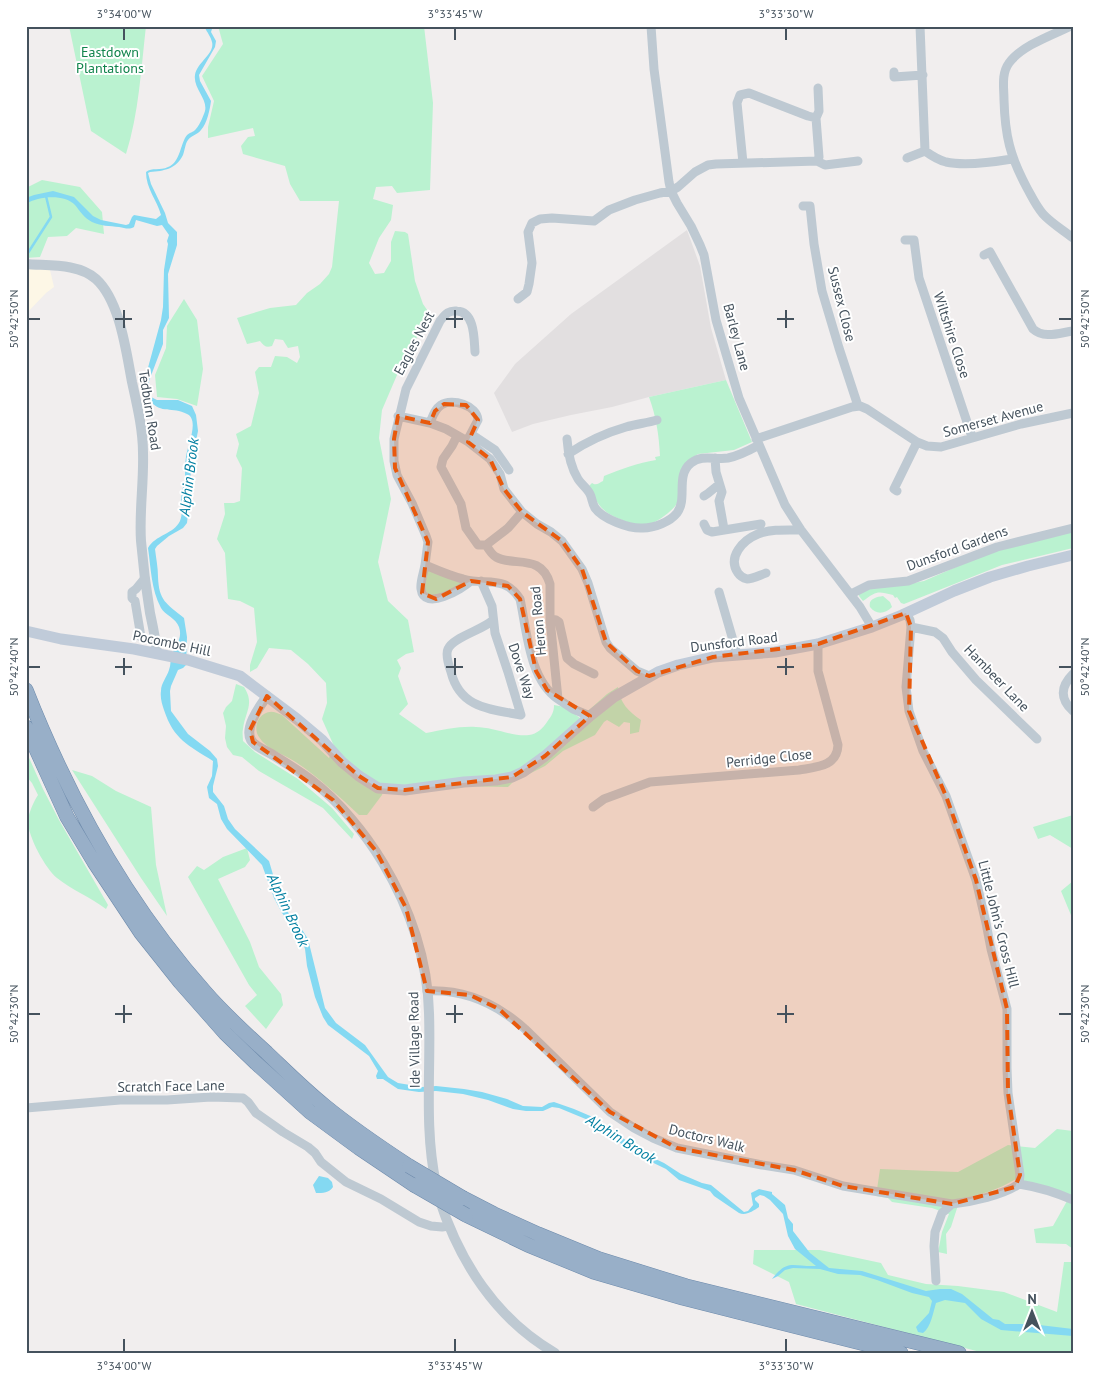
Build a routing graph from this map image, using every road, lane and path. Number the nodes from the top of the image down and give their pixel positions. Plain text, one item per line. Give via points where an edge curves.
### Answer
1 (651, 26) edge
2 (920, 26) edge
3 (1071, 26) edge
4 (923, 75) junction
5 (894, 77) dead end
6 (818, 88) dead end
7 (816, 118) junction
8 (925, 152) junction
9 (907, 158) dead end
10 (1012, 159) junction
11 (858, 161) dead end
12 (817, 162) junction
13 (743, 163) junction
14 (671, 191) junction
15 (811, 206) dead end
16 (1073, 238) edge
17 (913, 240) dead end
18 (990, 252) dead end
19 (26, 264) edge
20 (518, 299) dead end
21 (1073, 331) edge
22 (475, 352) dead end
23 (858, 406) junction
24 (1073, 413) edge
25 (398, 416) junction
26 (657, 420) dead end
27 (430, 423) junction
28 (457, 436) junction
29 (972, 437) junction
30 (469, 438) junction
31 (567, 439) dead end
32 (758, 442) junction
33 (917, 442) junction
34 (568, 454) junction
35 (715, 458) junction
36 (509, 470) dead end
37 (719, 485) junction
38 (892, 489) dead end
39 (704, 496) dead end
40 (522, 512) junction
41 (704, 524) dead end
42 (761, 524) dead end
43 (1073, 528) edge
44 (724, 529) junction
45 (801, 530) junction
46 (486, 545) junction
47 (1073, 555) edge
48 (425, 565) junction
49 (766, 573) dead end
50 (145, 578) junction
51 (471, 581) junction
52 (482, 581) junction
53 (719, 592) dead end
54 (851, 594) junction
55 (906, 613) junction
56 (550, 619) junction
57 (493, 620) junction
58 (872, 627) junction
59 (911, 627) junction
60 (26, 631) edge
61 (141, 637) dead end
62 (818, 644) junction
63 (157, 654) junction
64 (737, 654) junction
65 (594, 674) dead end
66 (1073, 674) edge
67 (649, 676) junction
68 (26, 690) edge
69 (267, 696) junction
70 (558, 699) junction
71 (1073, 711) edge
72 (590, 716) junction
73 (297, 718) joint
74 (26, 727) edge
75 (1037, 739) dead end
76 (593, 807) dead end
77 (427, 991) junction
78 (26, 1108) edge
79 (1019, 1184) junction
80 (1073, 1200) edge
81 (937, 1201) junction
82 (952, 1204) junction
83 (942, 1212) junction
84 (448, 1226) junction
85 (936, 1281) dead end
86 (555, 1353) edge
87 (901, 1353) edge
88 (959, 1353) edge

1 - 14 street, Barley Lane
2 - 4 street
3 - 10 street via 1022,51 1006,69 1006,130
4 - 5 street
4 - 8 street
6 - 7 street via 819,111
7 - 12 street
7 - 13 street via 749,92 740,95 736,103
8 - 9 street
8 - 10 street via 957,163
10 - 16 street via 1043,214
11 - 12 street via 826,165
12 - 13 street
13 - 14 street via 708,165
14 - 20 street via 609,210 594,221 552,218 532,223 528,232 532,263 529,284 527,292
14 - 32 street, Barley Lane via 704,255 716,320 739,398
15 - 23 street, Sussex Close via 822,290
17 - 29 street, Wiltshire Close via 919,278
18 - 21 street via 1033,329 1046,335
19 - 50 street, Tedburn Road via 83,271 95,279 112,302 142,438 141,538
22 - 25 street, Eagles Nest via 472,327 466,315 459,311 446,313 406,388
23 - 32 street
23 - 33 street, Somerset Avenue via 867,408
24 - 29 street, Somerset Avenue
25 - 27 street
25 - 48 street via 394,461 397,475 428,542
26 - 34 street via 610,432
27 - 28 street
27 - 30 street via 434,411 444,404 466,405 478,415
28 - 30 street
28 - 46 street, Heron Road via 443,458 441,468 462,504 470,534 478,544
29 - 33 street, Somerset Avenue via 941,447
30 - 36 street via 495,450
30 - 40 street via 490,459 500,474 504,489
31 - 34 street
32 - 35 street via 730,457
32 - 45 street, Barley Lane via 785,505
33 - 38 street
34 - 35 street via 573,470 596,508 608,518 642,528 654,526 677,513 682,504 686,468 698,459
35 - 37 street
37 - 39 street
37 - 44 street
40 - 46 street
40 - 67 street via 562,541 582,569 606,642 637,671
41 - 44 street via 710,532
42 - 44 street
43 - 54 street, Dunsford Gardens via 997,547 908,581 869,584
45 - 49 street via 759,533 742,544 733,560 740,576 745,579
45 - 54 street, Barley Lane
46 - 56 street, Heron Road via 495,557 531,564 542,570 550,584
47 - 55 main road, Dunsford Road via 990,577
48 - 51 street
48 - 51 street via 421,590 428,599 436,599
50 - 61 street via 131,594
50 - 63 street, Tedburn Road
51 - 52 street
52 - 57 street, Dove Way via 492,606
52 - 70 street via 502,584 520,599 536,671 547,690
53 - 64 street
54 - 58 street, Barley Lane
55 - 58 main road, Dunsford Road
55 - 59 street, Little John's Cross Hill
56 - 65 street via 559,622 567,658
56 - 70 street, Heron Road
57 - 57 street, Dove Way via 448,649 452,676 455,686 469,702 521,715
58 - 62 main road, Dunsford Road
59 - 75 street, Hambeer Lane via 935,632 944,638 976,680
59 - 79 street, Little John's Cross Hill via 906,687 909,711 923,750 946,796 976,880 1007,1009 1008,1093
60 - 63 main road, Pocombe Hill
62 - 64 main road, Dunsford Road via 775,652
62 - 76 street, Perridge Close via 818,671 838,745 837,754 827,764 799,770 650,782 604,799
63 - 69 main road, Pocombe Hill via 240,676
64 - 67 main road, Dunsford Road via 678,665
66 - 71 street via 1063,691 1066,705
67 - 72 main road, Dunsford Road
68 - 88 highway, bridge via 90,828 162,939 225,1013 310,1094 364,1136 463,1198 599,1259 686,1286
69 - 73 main road, Pocombe Hill
69 - 77 street, Ide Village Road via 251,721 251,739 313,782 339,806 376,852 406,908 416,936
70 - 72 street
72 - 73 main road, Dunsford Road via 545,756 512,777 405,790 378,788 359,776
74 - 87 highway, bridge via 67,817 141,933 225,1033 310,1112 359,1148 466,1215 594,1272
77 - 81 street, Doctors Walk via 470,995 512,1017 610,1112 634,1128 677,1148 794,1170 843,1186
77 - 84 street, Ide Village Road via 430,1149 437,1191
78 - 84 street, Scratch Face Lane via 120,1100 243,1098 256,1113 308,1147 346,1182 419,1222
79 - 80 street
79 - 82 street via 1005,1192
81 - 82 street
81 - 83 street
82 - 83 street
83 - 85 street via 935,1232
84 - 86 street, Ide Village Road via 465,1260 491,1298 523,1331

